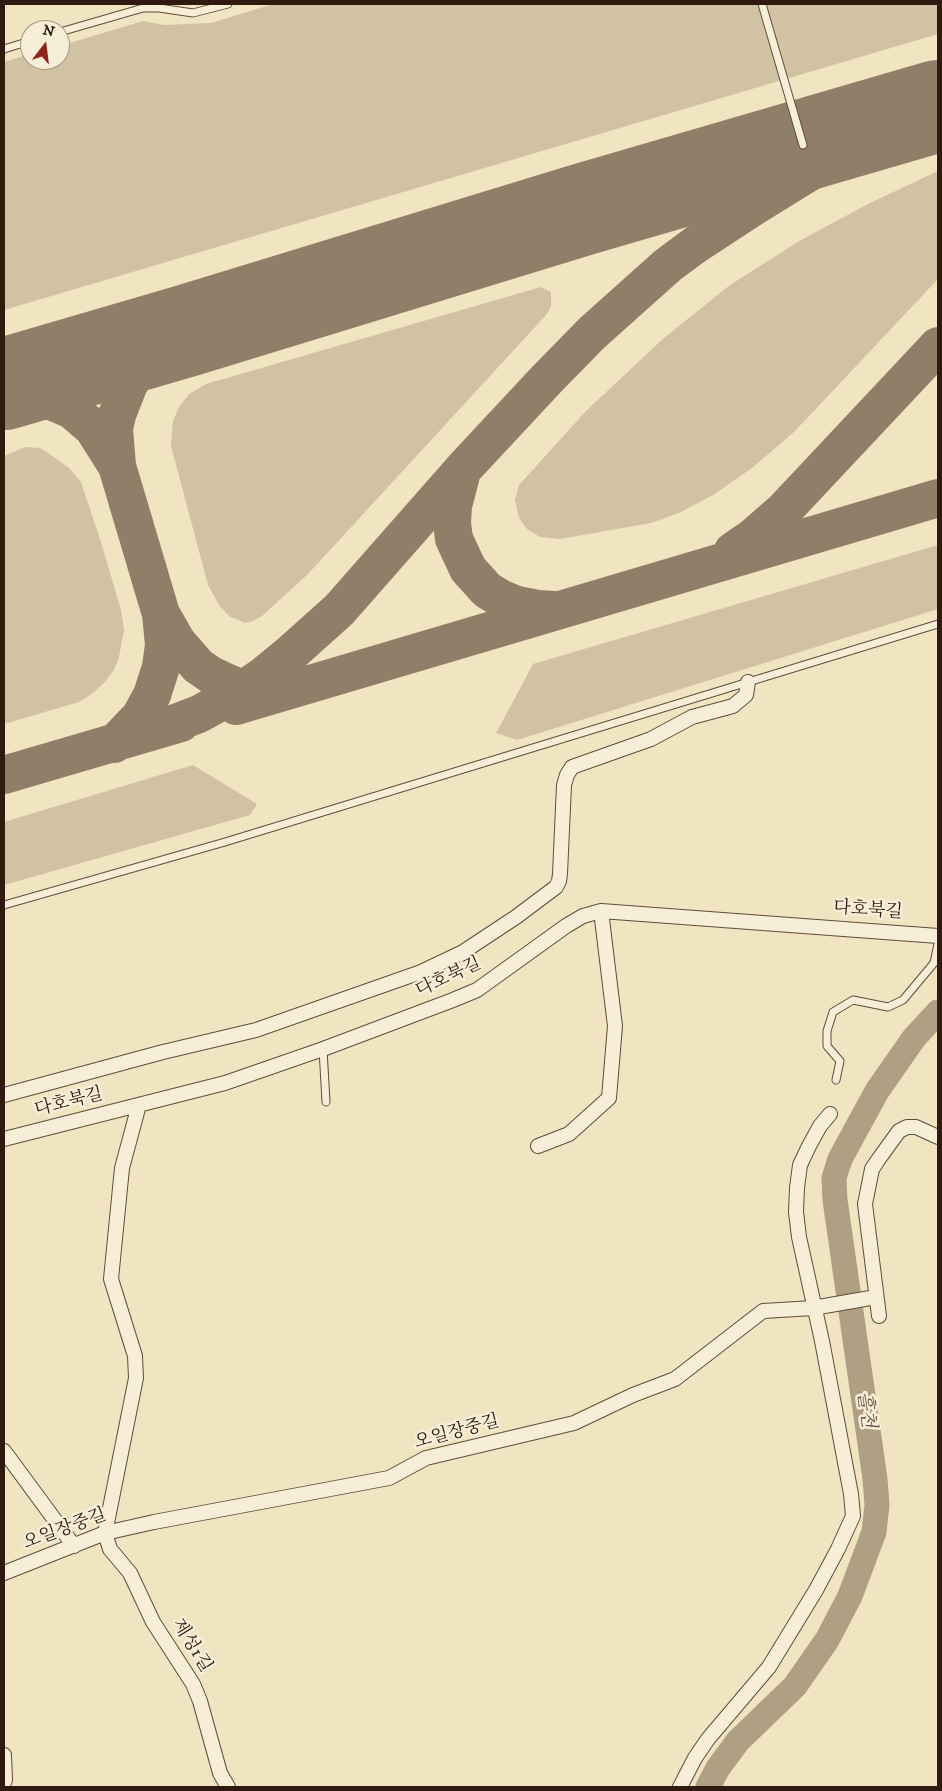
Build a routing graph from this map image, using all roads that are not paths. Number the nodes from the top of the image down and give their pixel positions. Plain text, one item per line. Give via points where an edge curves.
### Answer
1 (228, 4) edge
2 (762, 4) edge
3 (70, 29) edge
4 (20, 44) edge
5 (4, 49) edge
6 (802, 145) dead end
7 (938, 624) edge
8 (748, 682) junction
9 (4, 905) edge
10 (601, 911) junction
11 (938, 936) edge
12 (938, 944) edge
13 (323, 1049) junction
14 (836, 1080) dead end
15 (4, 1095) edge
16 (326, 1102) dead end
17 (139, 1105) junction
18 (830, 1114) dead end
19 (938, 1137) edge
20 (4, 1139) edge
21 (538, 1146) dead end
22 (876, 1297) junction
23 (813, 1308) junction
24 (879, 1316) dead end
25 (4, 1451) edge
26 (105, 1533) junction
27 (74, 1546) junction
28 (4, 1573) edge
29 (4, 1756) edge
30 (4, 1782) edge
31 (228, 1787) edge
32 (680, 1787) edge

1 - 3 lane via 193,13 143,8
2 - 6 lane
4 - 5 lane
7 - 8 lane
8 - 9 lane via 225,842
8 - 15 street via 746,695 734,706 692,717 651,739 572,767 564,785 560,874 556,887 462,952 421,972 256,1030
10 - 11 street, 다호북길
10 - 13 street, 다호북길 via 566,926 477,990
10 - 21 street via 615,1026 609,1098 569,1134
12 - 14 lane via 934,963 903,1000 888,1007 853,1000 833,1012 827,1046 840,1061
13 - 16 lane
13 - 17 street, 다호북길 via 225,1083
17 - 20 street, 다호북길
17 - 26 street via 122,1168 111,1279 135,1356 136,1378
18 - 23 street via 808,1146 800,1166 797,1188 799,1237
19 - 22 street via 916,1127 899,1131 872,1169 865,1204
22 - 23 street, 오일장중길
22 - 24 street
23 - 26 street, 오일장중길 via 763,1312 675,1379 574,1423 426,1458 390,1478
23 - 32 street via 822,1341 853,1516 816,1590 769,1667 708,1739
25 - 27 street
26 - 27 street, 오일장중길
26 - 31 street, 제성1길 via 110,1549 130,1573 153,1622 194,1684 220,1773
27 - 28 street, 오일장중길
29 - 30 street

